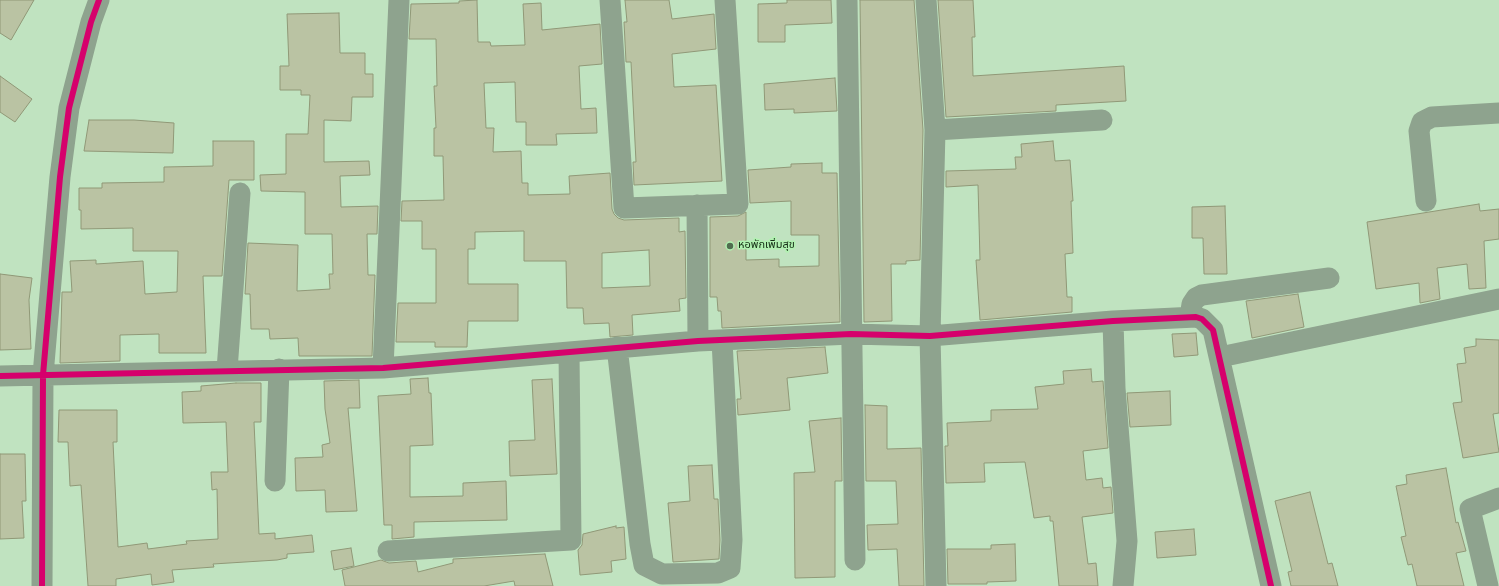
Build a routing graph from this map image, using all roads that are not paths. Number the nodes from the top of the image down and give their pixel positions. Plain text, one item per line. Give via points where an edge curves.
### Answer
1 (99, 0) edge
2 (399, 0) edge
3 (610, 0) edge
4 (725, 0) edge
5 (847, 0) edge
6 (926, 0) edge
7 (1499, 113) edge
8 (1102, 120) dead end
9 (935, 130) junction
10 (240, 193) dead end
11 (1426, 201) dead end
12 (697, 205) junction
13 (1329, 278) dead end
14 (1499, 299) edge
15 (1190, 317) junction
16 (1113, 321) junction
17 (851, 334) junction
18 (930, 336) junction
19 (722, 340) junction
20 (698, 341) junction
21 (617, 348) junction
22 (569, 352) junction
23 (1220, 357) junction
24 (382, 368) junction
25 (279, 369) junction
26 (227, 370) junction
27 (43, 375) junction
28 (0, 376) edge
29 (275, 481) dead end
30 (1499, 498) edge
31 (388, 551) dead end
32 (855, 560) dead end
33 (42, 586) edge
34 (936, 586) edge
35 (1123, 586) edge
36 (1271, 586) edge
37 (1488, 586) edge

1 - 27 street via 90,22 69,108 60,177
2 - 24 street
3 - 12 street via 624,208
4 - 12 street via 738,204
5 - 17 street
6 - 9 street
7 - 11 street via 1432,118 1422,122 1419,132
8 - 9 street
9 - 18 street
10 - 26 street
12 - 20 street
13 - 15 street via 1202,295 1192,304
14 - 23 street
15 - 16 street
15 - 23 street via 1202,319 1213,330
16 - 18 street
16 - 35 street via 1114,388 1127,541
17 - 18 street
17 - 19 street
17 - 32 street
18 - 34 street
19 - 20 street
19 - 21 street via 732,540 730,568 718,573 662,574 644,565
20 - 21 street
21 - 22 street
22 - 24 street
22 - 31 street via 571,540
23 - 36 street
24 - 25 street
25 - 26 street
25 - 29 street
26 - 27 street
27 - 28 street
27 - 33 street
30 - 37 street via 1470,509

